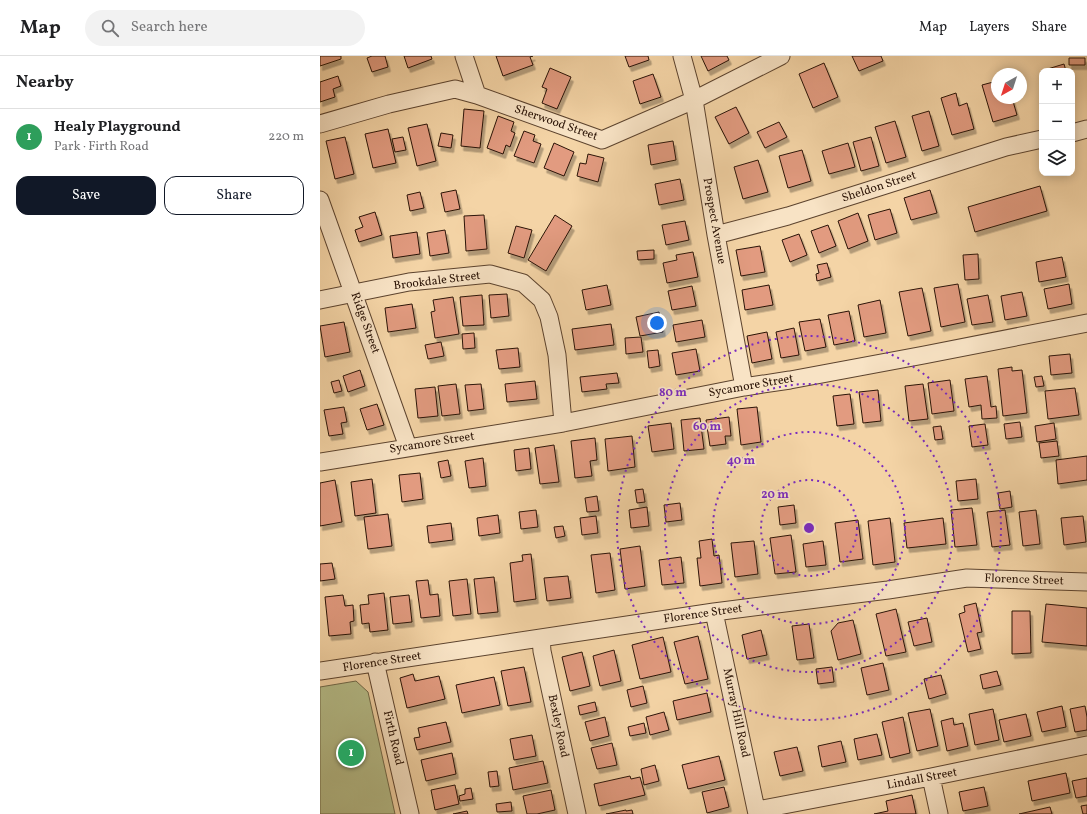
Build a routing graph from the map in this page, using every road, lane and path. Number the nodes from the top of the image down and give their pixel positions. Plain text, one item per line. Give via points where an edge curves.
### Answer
1 (464, 56) edge
2 (682, 56) edge
3 (781, 56) edge
4 (478, 95) junction
5 (694, 100) junction
6 (320, 124) edge
7 (1087, 129) edge
8 (1075, 132) edge
9 (1039, 140) edge
10 (320, 200) edge
11 (716, 235) junction
12 (354, 294) junction
13 (320, 300) edge
14 (1087, 323) edge
15 (744, 386) junction
16 (563, 422) junction
17 (408, 447) junction
18 (320, 462) edge
19 (1087, 582) edge
20 (714, 612) junction
21 (541, 638) junction
22 (376, 662) junction
23 (320, 671) edge
24 (1087, 745) edge
25 (931, 777) junction
26 (757, 812) edge
27 (410, 814) edge
28 (577, 814) edge
29 (940, 814) edge

1 - 4 street
2 - 5 street, Prospect Avenue
3 - 5 street, Sherwood Street
4 - 5 street, Sherwood Street via 602,140
4 - 6 street, Sherwood Street via 455,89 389,104
5 - 11 street, Prospect Avenue
7 - 8 street
9 - 11 street, Sheldon Street via 1006,147 788,216
10 - 12 street, Ridge Street
11 - 15 street, Prospect Avenue
12 - 13 street, Brookdale Street
12 - 16 street, Brookdale Street via 409,282 490,274 523,283 542,300 549,317 557,354
12 - 17 street, Ridge Street
14 - 15 street, Sycamore Street via 790,380
15 - 16 street, Sycamore Street
16 - 17 street, Sycamore Street
17 - 18 street, Sycamore Street
19 - 20 street, Florence Street via 967,578
20 - 21 street, Florence Street
20 - 26 street, Murray Hill Road
21 - 22 street, Florence Street
21 - 28 street, Bexley Road
22 - 23 street, Florence Street
22 - 27 street, Firth Road
24 - 25 street, Lindall Street
25 - 26 street, Lindall Street
25 - 29 street

